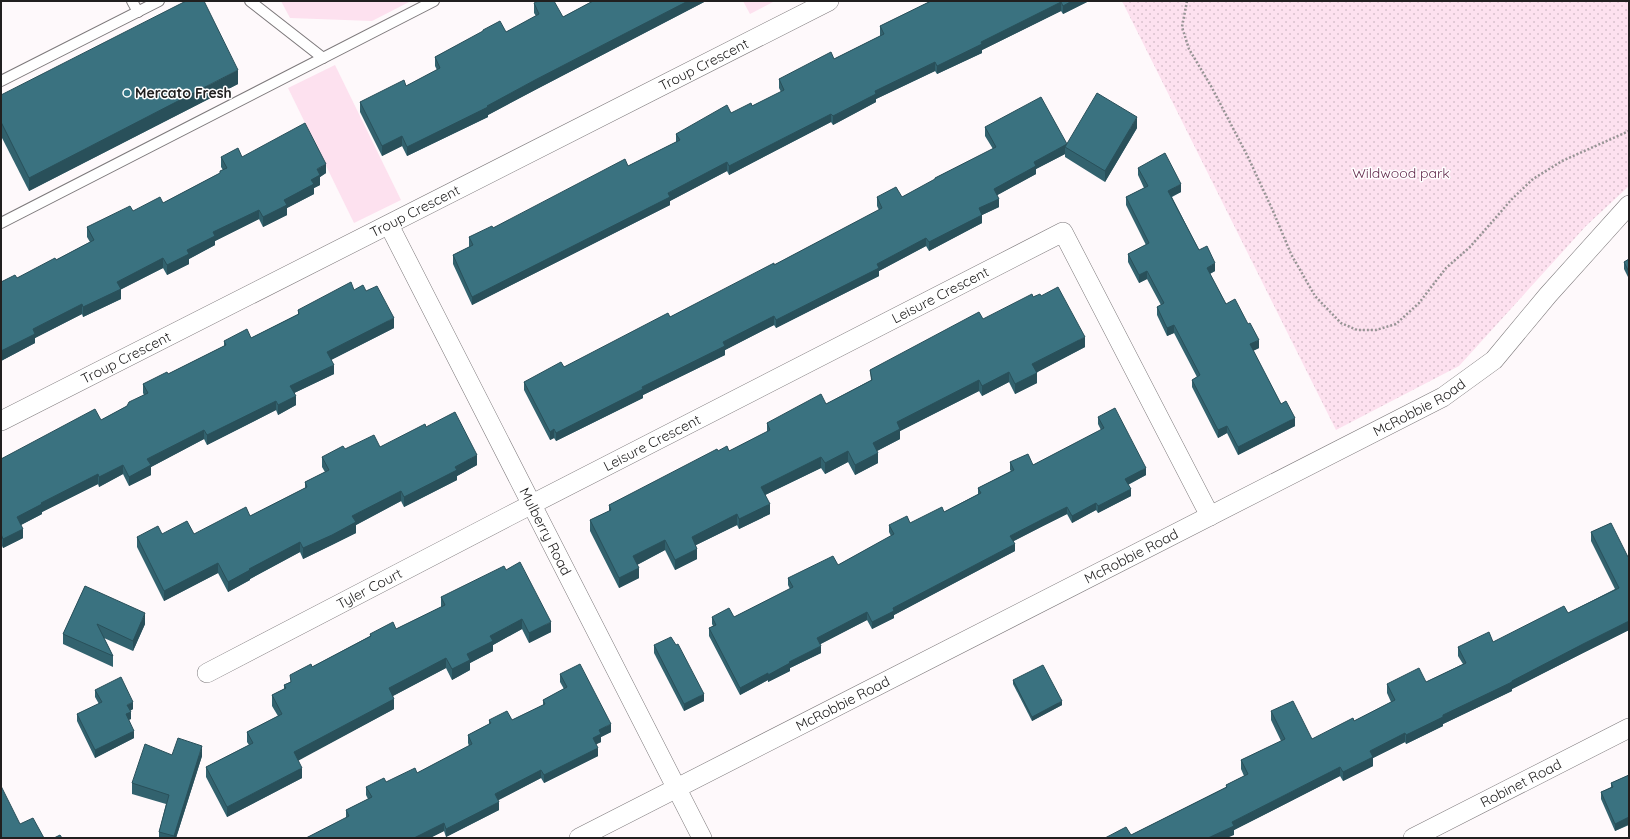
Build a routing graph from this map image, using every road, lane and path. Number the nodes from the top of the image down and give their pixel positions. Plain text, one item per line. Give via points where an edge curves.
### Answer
1 (132, 1) edge
2 (159, 1) edge
3 (250, 1) edge
4 (434, 1) edge
5 (829, 1) edge
6 (1186, 1) edge
7 (138, 12) junction
8 (323, 58) junction
9 (1, 81) edge
10 (1629, 130) edge
11 (1629, 205) edge
12 (1, 223) edge
13 (389, 225) junction
14 (1, 422) edge
15 (532, 504) junction
16 (1210, 516) junction
17 (207, 673) dead end
18 (1629, 728) edge
19 (676, 788) junction
20 (579, 838) edge
21 (702, 838) edge
22 (1413, 838) edge

1 - 7 lane
2 - 7 lane
3 - 8 lane
4 - 8 lane
5 - 13 street, Troup Crescent
6 - 10 path via 1182,28 1189,49 1248,158 1291,254 1315,296 1341,323 1357,330 1376,330 1396,324 1419,303 1446,268 1533,179 1562,161
7 - 9 lane
8 - 12 lane
11 - 16 street, McRobbie Road via 1494,360 1443,397
13 - 14 street, Troup Crescent
13 - 15 street, Mulberry Road
15 - 16 street, Leisure Crescent via 1063,232
15 - 17 street, Tyler Court
15 - 19 street, Mulberry Road
16 - 19 street, McRobbie Road
18 - 22 street, Robinet Road
19 - 20 street, McRobbie Road
19 - 21 street, Mulberry Road

